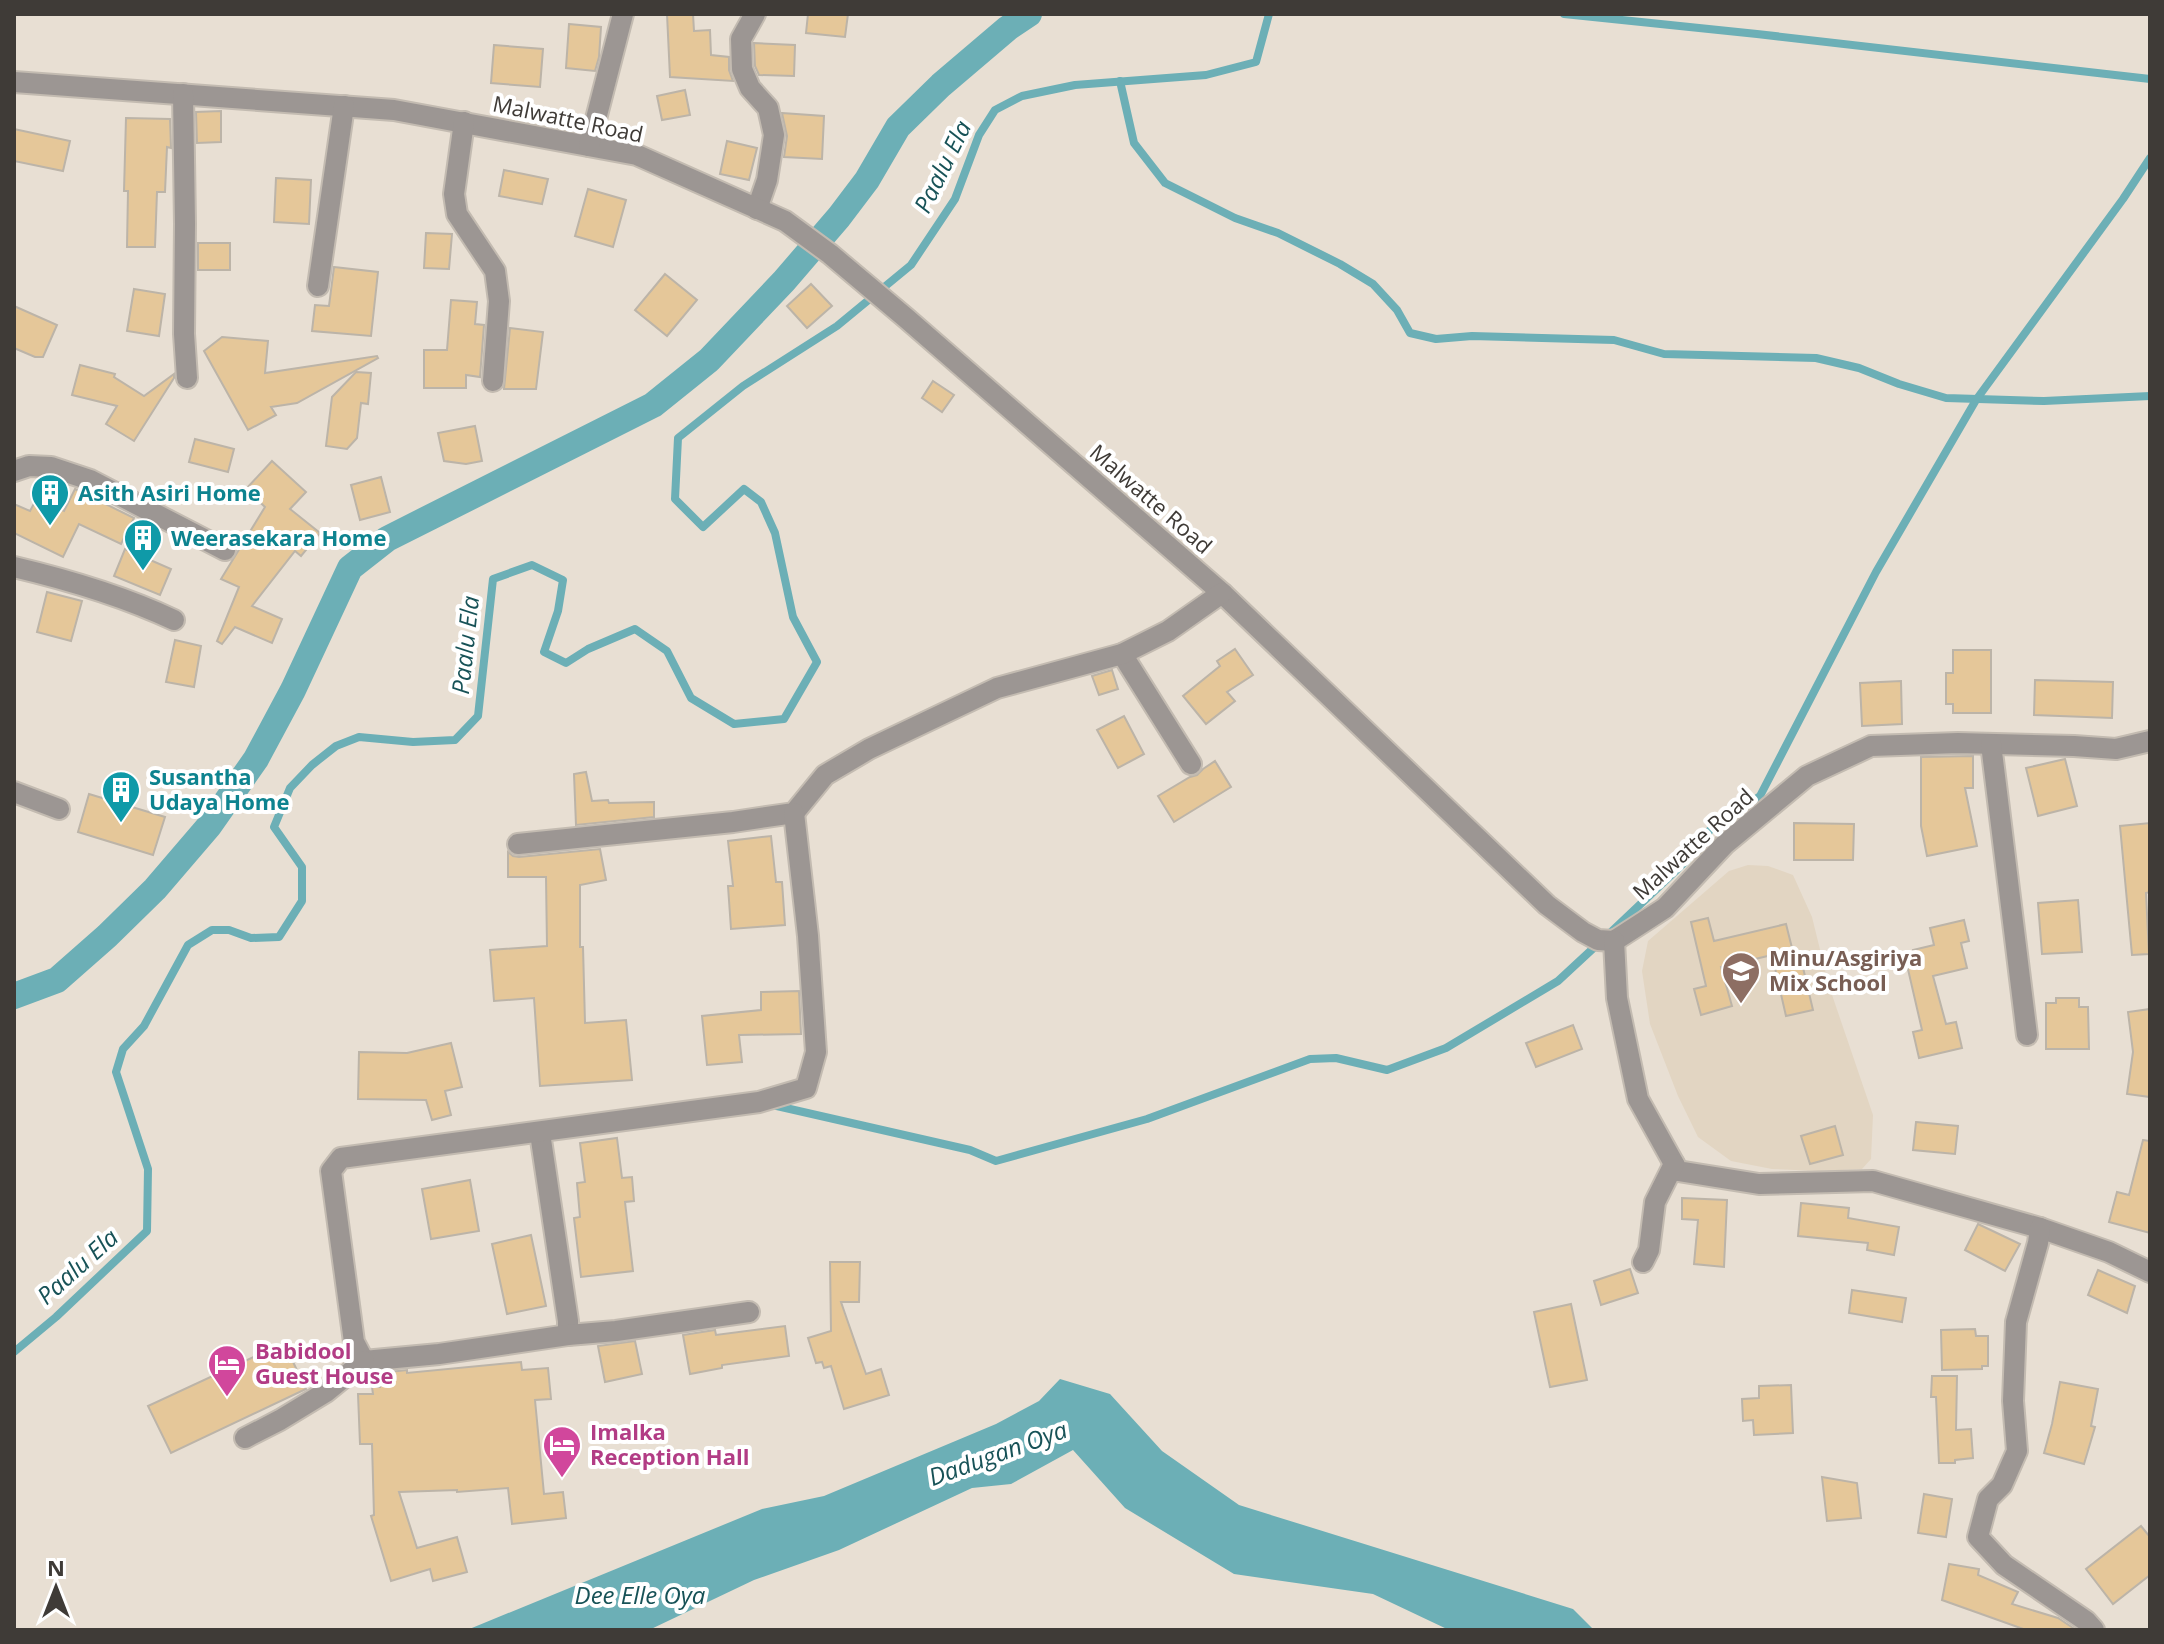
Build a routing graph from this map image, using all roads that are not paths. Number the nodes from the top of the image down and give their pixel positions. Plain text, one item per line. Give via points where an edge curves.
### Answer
1 (623, 14) edge
2 (755, 14) edge
3 (14, 82) edge
4 (183, 94) junction
5 (344, 106) junction
6 (464, 122) junction
7 (589, 146) junction
8 (757, 209) junction
9 (318, 286) dead end
10 (187, 378) dead end
11 (493, 381) dead end
12 (14, 471) edge
13 (225, 550) dead end
14 (14, 567) edge
15 (1222, 593) junction
16 (174, 620) dead end
17 (1122, 654) junction
18 (2150, 741) edge
19 (1991, 744) junction
20 (1191, 764) dead end
21 (14, 792) edge
22 (59, 809) dead end
23 (794, 813) junction
24 (518, 844) dead end
25 (1614, 941) junction
26 (2027, 1035) dead end
27 (540, 1133) junction
28 (1674, 1164) junction
29 (2040, 1228) junction
30 (1643, 1262) dead end
31 (2150, 1272) edge
32 (749, 1312) dead end
33 (568, 1335) junction
34 (364, 1361) junction
35 (245, 1438) dead end
36 (2094, 1630) edge

1 - 7 street
2 - 8 street via 741,39 742,69 768,108 774,135
3 - 4 street, Malwatte Road
4 - 5 street, Malwatte Road
4 - 10 street
5 - 6 street, Malwatte Road
5 - 9 street
6 - 7 street, Malwatte Road
6 - 11 street via 454,194 457,214 495,271 499,301
7 - 8 street, Malwatte Road via 637,155
8 - 15 street, Malwatte Road via 785,221 830,254
12 - 13 street via 51,467 90,480
14 - 16 street via 98,589
15 - 17 street via 1168,631
15 - 25 street, Malwatte Road via 1547,905 1583,932
17 - 20 street
17 - 23 street via 997,688 869,749 825,775
18 - 19 street, Malwatte Road via 2116,749
19 - 25 street, Malwatte Road via 1871,746 1807,776 1725,844 1665,908
19 - 26 street
21 - 22 street
23 - 24 street
23 - 27 street via 816,1052 806,1088 759,1102
25 - 28 street via 1617,998 1638,1099
27 - 33 street
27 - 34 street via 341,1158 331,1171 354,1342
28 - 29 street via 1678,1171 1759,1184 1873,1181
28 - 30 street via 1655,1202
29 - 31 street
29 - 36 street via 2016,1322 2017,1451 2002,1485 1988,1499 1978,1537 2004,1565
32 - 33 street
33 - 34 street
34 - 35 street via 326,1392

